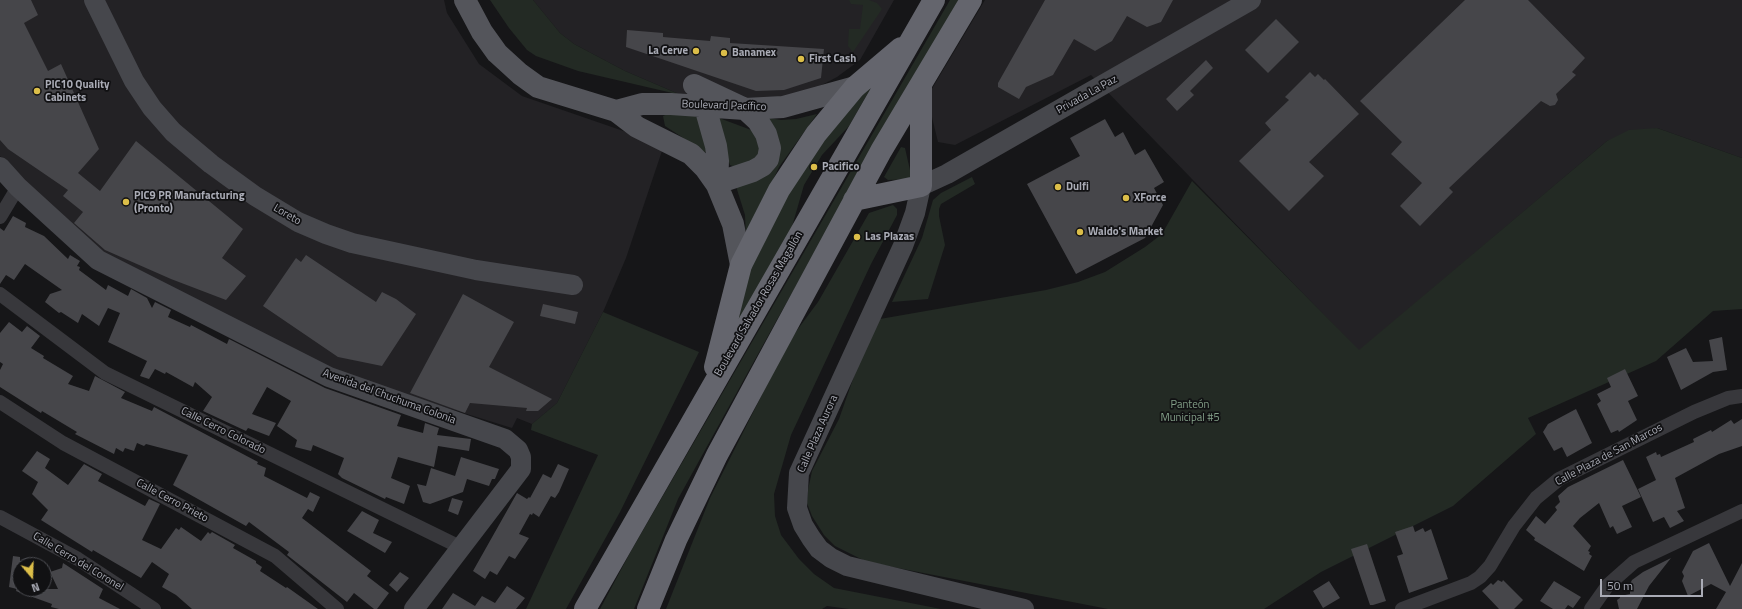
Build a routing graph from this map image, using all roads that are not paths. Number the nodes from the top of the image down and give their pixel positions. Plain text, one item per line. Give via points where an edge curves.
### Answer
1 (94, 0) edge
2 (465, 0) edge
3 (934, 0) edge
4 (971, 0) edge
5 (1251, 0) edge
6 (913, 37) junction
7 (922, 82) junction
8 (855, 87) junction
9 (705, 106) junction
10 (745, 109) junction
11 (616, 111) junction
12 (0, 167) edge
13 (717, 185) junction
14 (921, 186) junction
15 (18, 187) junction
16 (854, 200) junction
17 (0, 217) edge
18 (741, 265) junction
19 (573, 285) dead end
20 (0, 294) edge
21 (708, 393) junction
22 (1742, 396) edge
23 (0, 402) edge
24 (1742, 511) edge
25 (0, 517) edge
26 (460, 547) junction
27 (963, 602) edge
28 (154, 609) edge
29 (337, 609) edge
30 (414, 609) edge
31 (586, 609) edge
32 (648, 609) edge
33 (1024, 609) edge
34 (1402, 609) edge
35 (1591, 609) edge

1 - 19 street, Loreto via 134,81 173,132 211,164 298,222 352,243 476,270
2 - 11 main road via 497,53 520,74 538,87
3 - 6 highway, Boulevard Salvador Rosas Magallón
4 - 7 highway
5 - 14 street, Privada La Paz via 947,174
6 - 8 highway
6 - 21 highway, Boulevard Salvador Rosas Magallón
7 - 14 highway
7 - 16 highway
8 - 10 main road, Boulevard Pacífico via 783,107
8 - 18 highway via 816,134 779,190
9 - 10 main road, Boulevard Pacífico
9 - 11 main road, Boulevard Pacífico via 642,104
9 - 13 main road via 716,146
10 - 13 main road via 758,121 766,134 770,148 768,159 753,172
11 - 13 main road via 637,127 691,154
12 - 15 street, Avenida del Chuchuma Colonia
13 - 18 main road via 733,224
14 - 16 highway
14 - 27 street, Calle Plaza Aurora via 916,213 903,246 799,473 797,508 811,538 831,558 847,566
15 - 17 street
15 - 26 street, Avenida del Chuchuma Colonia via 98,260 329,376 512,444 521,457 521,469
16 - 32 highway via 717,455 676,540
18 - 21 highway
20 - 26 street, Calle Cerro Colorado via 105,373
21 - 31 highway, Boulevard Salvador Rosas Magallón
22 - 34 street, Calle Plaza de San Marcos via 1728,398 1694,412 1559,479 1536,498 1480,578 1471,584
23 - 29 street, Calle Cerro Prieto via 64,443 275,556
24 - 35 street via 1634,562 1608,585
25 - 28 street, Calle Cerro del Coronel via 78,559
26 - 30 street, Avenida del Chuchuma Colonia
27 - 33 street, Calle Plaza Aurora

